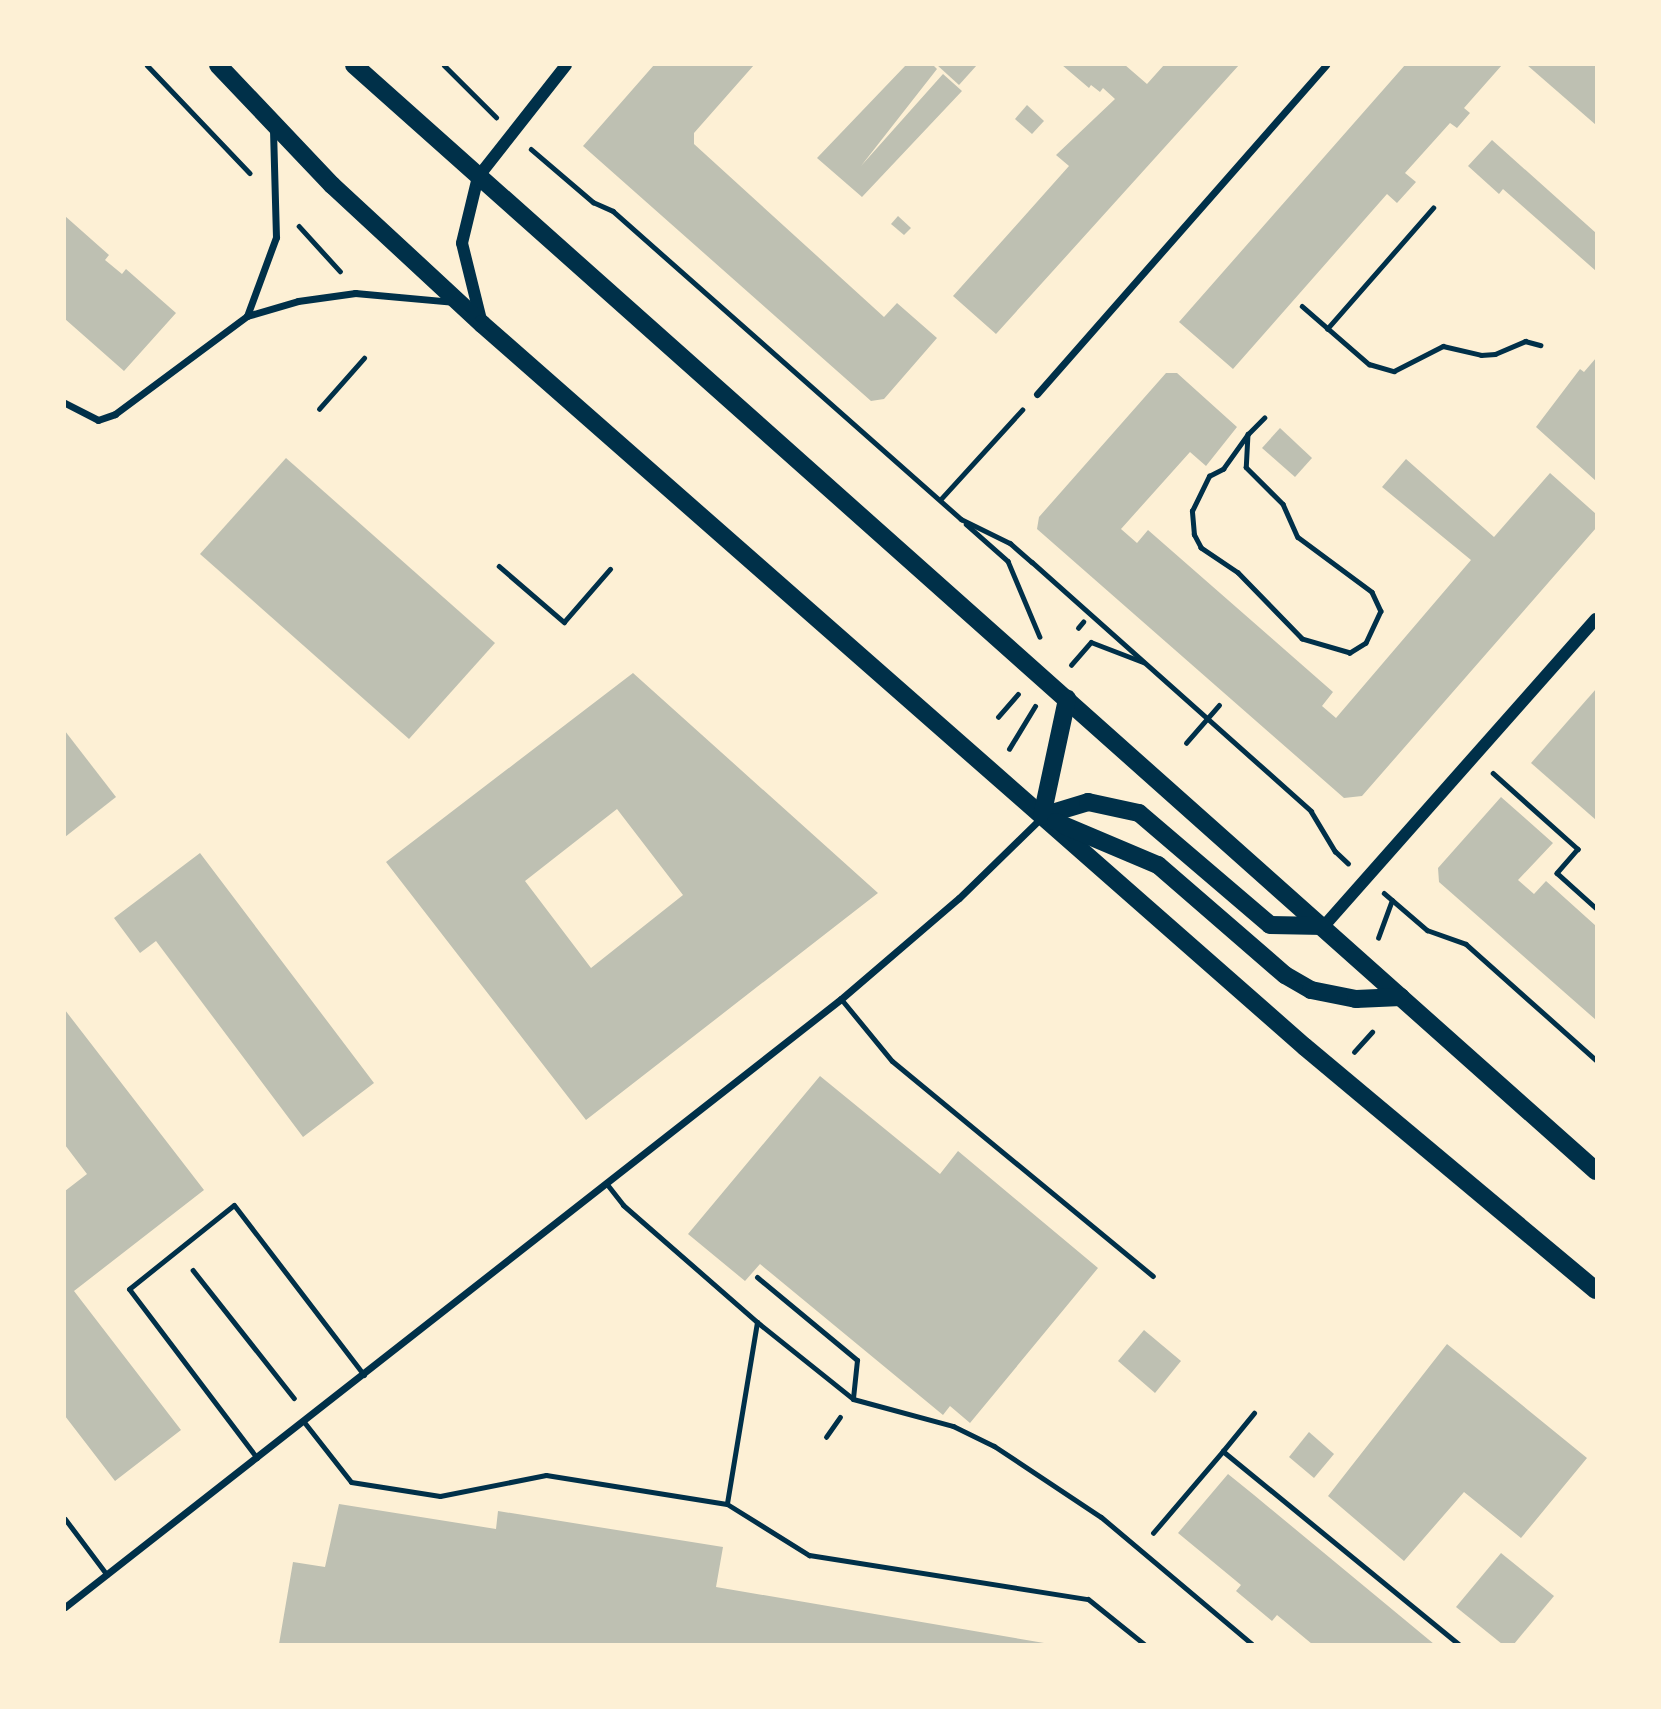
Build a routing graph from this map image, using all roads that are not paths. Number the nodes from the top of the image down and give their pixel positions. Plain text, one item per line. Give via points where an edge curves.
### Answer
1 (218, 65) edge
2 (354, 65) edge
3 (566, 65) edge
4 (1326, 65) edge
5 (273, 124) junction
6 (478, 177) junction
7 (459, 303) junction
8 (247, 316) junction
9 (482, 324) junction
10 (1037, 394) road end
11 (65, 403) edge
12 (1596, 619) edge
13 (1067, 699) junction
14 (1042, 816) junction
15 (1324, 926) junction
16 (1401, 998) junction
17 (841, 999) junction
18 (1596, 1171) edge
19 (606, 1183) junction
20 (1153, 1276) dead end
21 (757, 1277) dead end
22 (1596, 1290) edge
23 (757, 1322) junction
24 (365, 1376) junction
25 (853, 1399) junction
26 (307, 1420) junction
27 (257, 1458) junction
28 (727, 1504) junction
29 (65, 1519) edge
30 (107, 1575) junction
31 (65, 1607) edge
32 (1144, 1644) edge
33 (1252, 1644) edge

1 - 5 main road
2 - 6 main road
3 - 6 street
4 - 10 street
5 - 7 main road
5 - 8 street via 276,237
6 - 9 street via 462,243
6 - 13 main road
7 - 8 street via 355,293 298,301
7 - 9 main road
8 - 11 street via 115,414 98,419
9 - 14 main road
12 - 15 street
13 - 14 main road
13 - 15 main road
14 - 15 main road via 1088,802 1139,813 1270,925
14 - 16 main road via 1158,865 1285,975 1311,990 1356,999
14 - 17 street via 960,898
14 - 22 main road via 1336,1074
15 - 16 main road
16 - 18 main road
17 - 19 street
17 - 20 lane via 892,1061
19 - 23 lane via 623,1205
19 - 24 street
21 - 25 lane via 857,1360
23 - 25 lane
23 - 28 lane
24 - 26 street
24 - 27 lane via 233,1205 128,1289
25 - 33 lane via 953,1426 994,1446 1101,1517
26 - 27 street
26 - 28 lane via 351,1482 440,1496 546,1475
27 - 30 street
28 - 32 lane via 809,1555 1088,1598
29 - 30 lane
30 - 31 street

